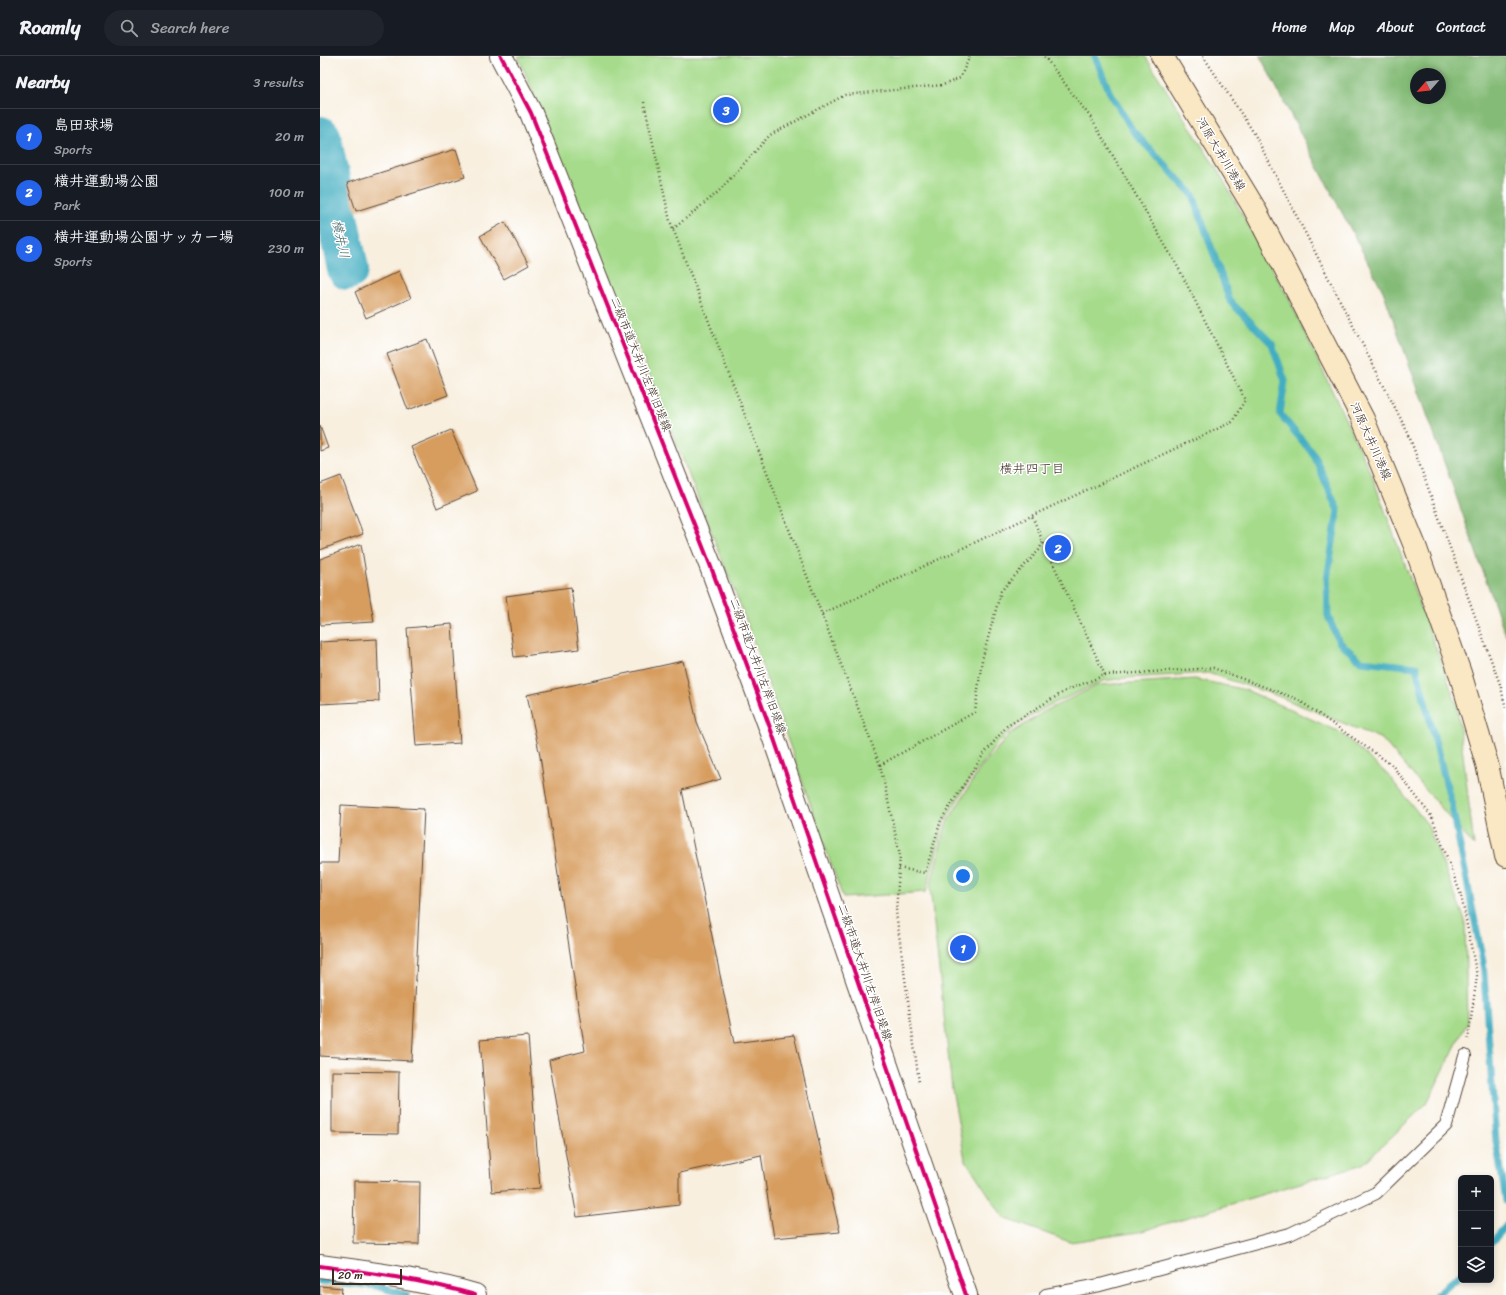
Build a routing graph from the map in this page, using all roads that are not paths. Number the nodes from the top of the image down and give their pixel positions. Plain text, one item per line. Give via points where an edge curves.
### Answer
1 (501, 56) edge
2 (1162, 56) edge
3 (1506, 856) edge
4 (1466, 1056) road end
5 (320, 1266) edge
6 (475, 1295) edge
7 (966, 1295) edge
8 (1046, 1295) edge

1 - 7 street, 二級市道大井川左岸旧堤線 via 531,114 711,567 772,733
2 - 3 main road, 河原大井川港線 via 1253,206 1363,419 1415,546 1460,673 1487,764
4 - 8 lane via 1446,1125 1376,1193 1290,1234 1100,1285
5 - 6 street via 385,1275

